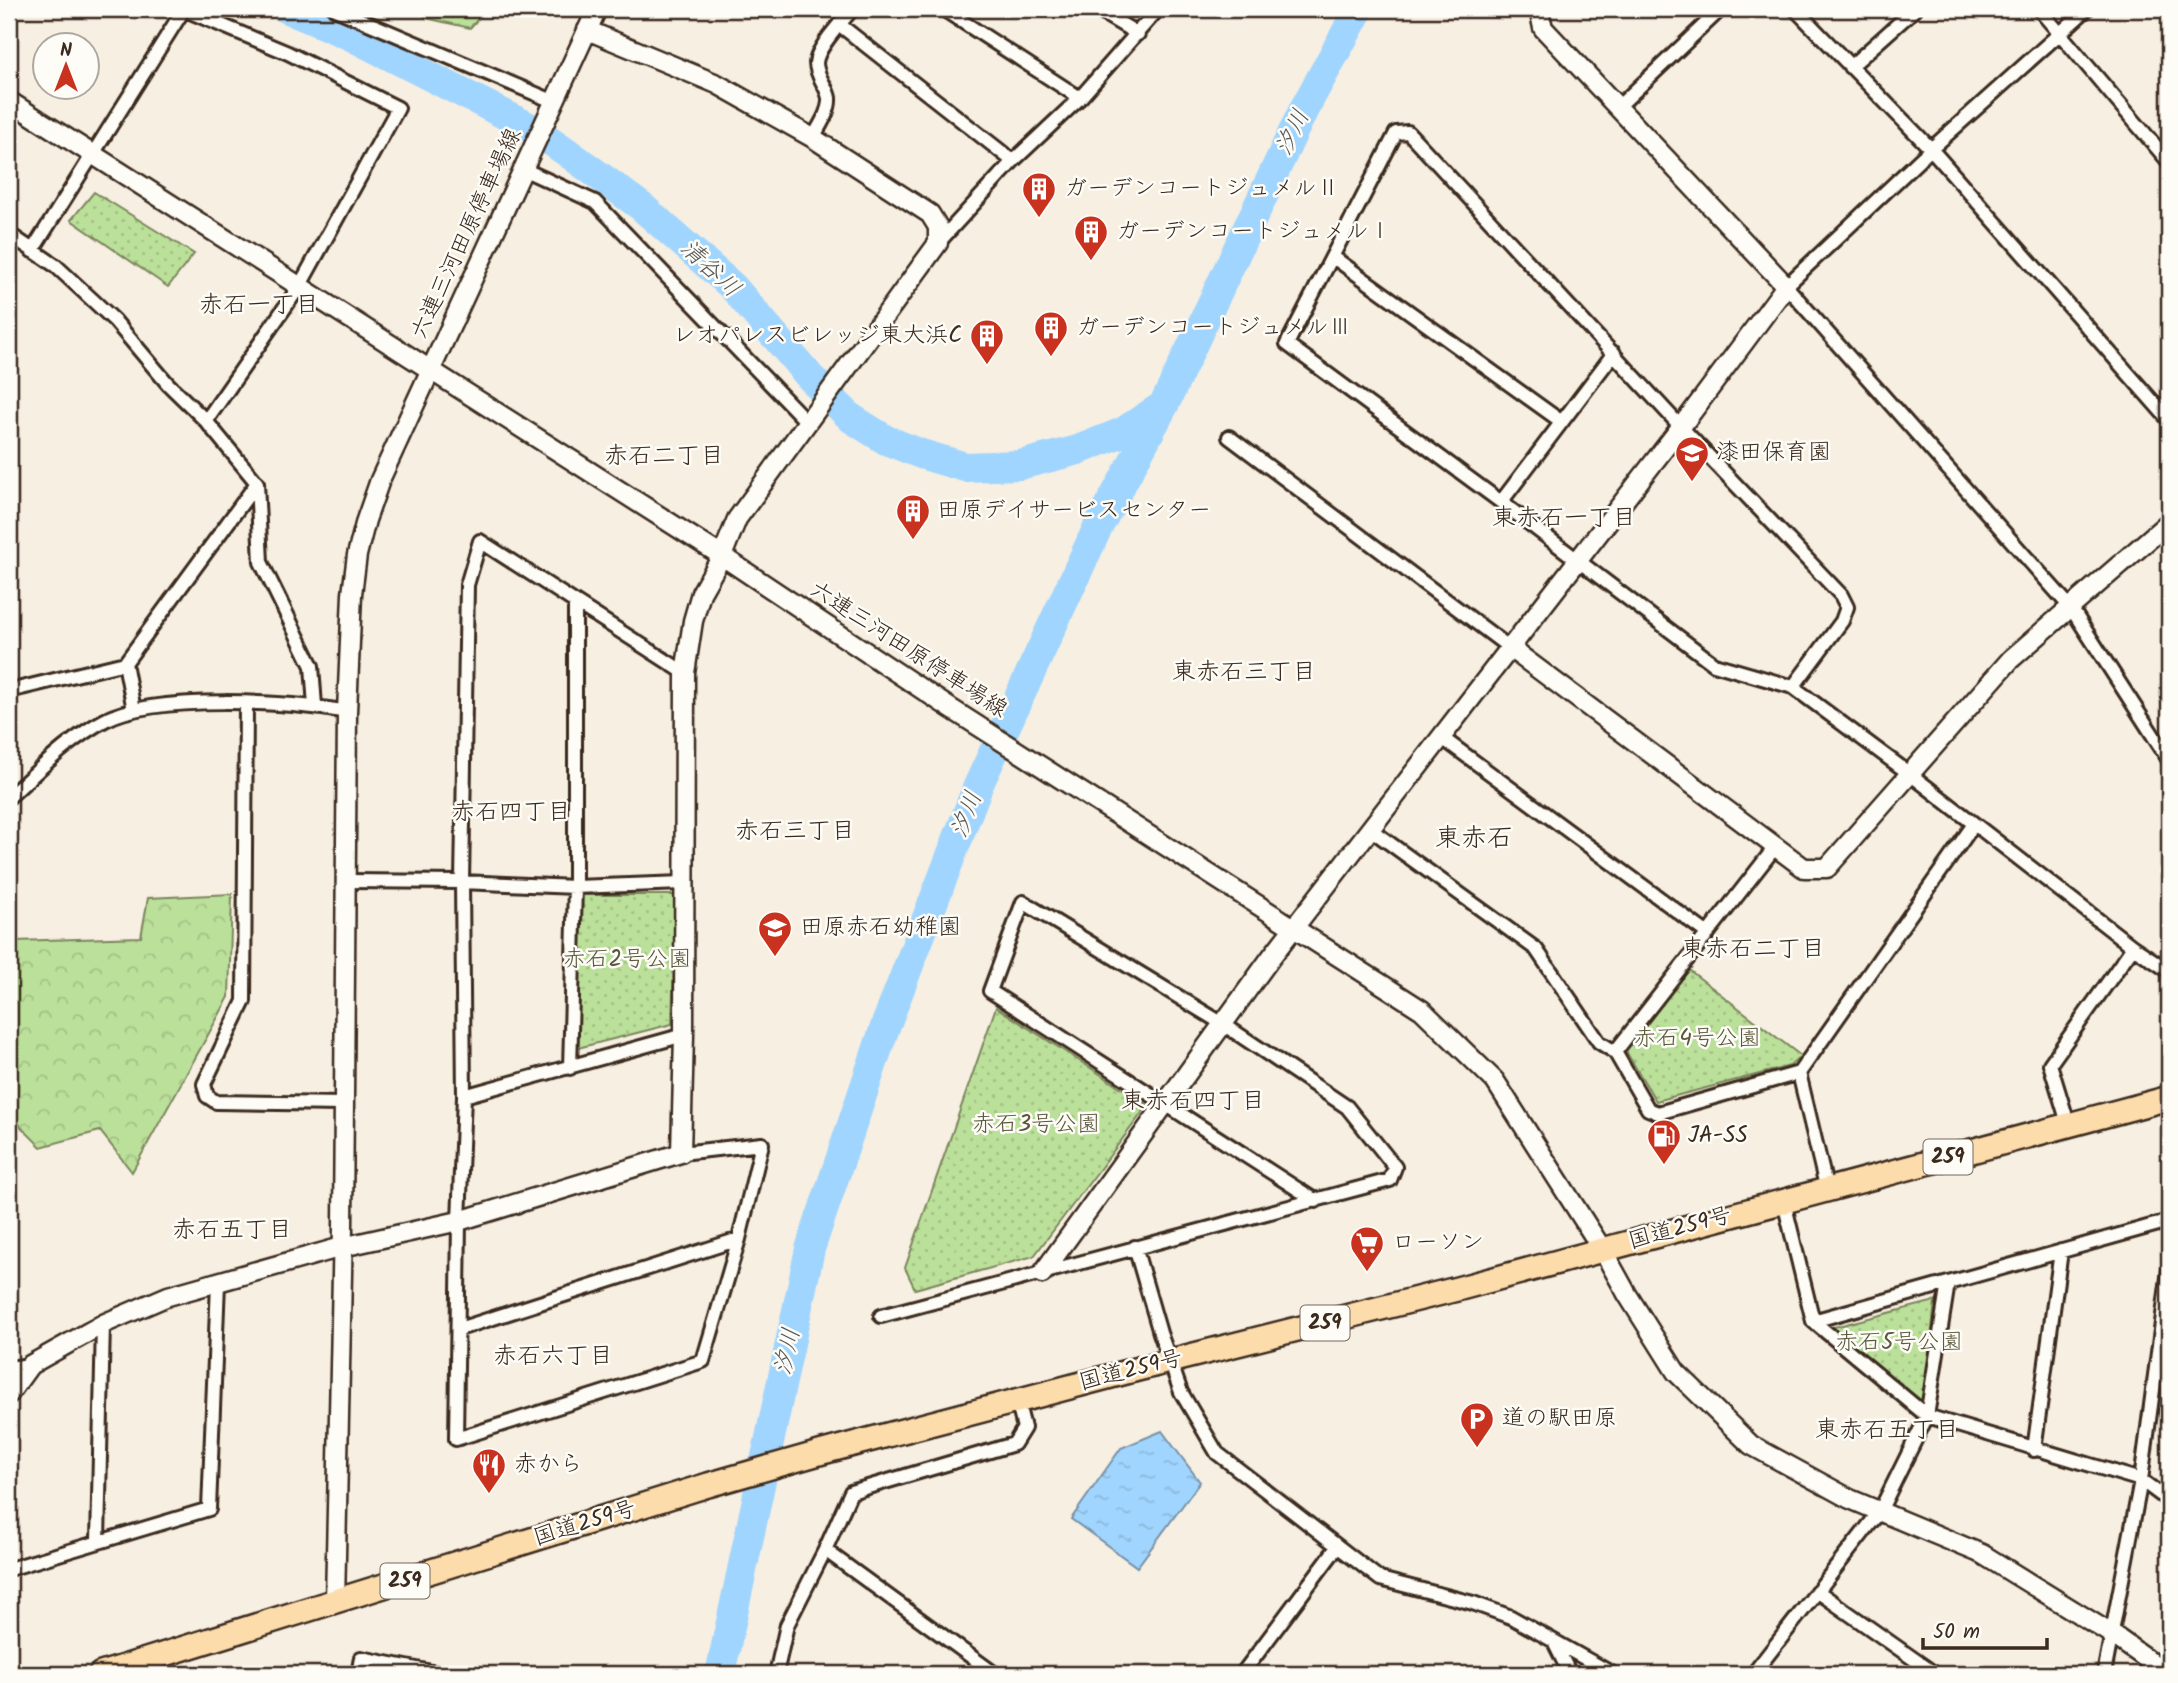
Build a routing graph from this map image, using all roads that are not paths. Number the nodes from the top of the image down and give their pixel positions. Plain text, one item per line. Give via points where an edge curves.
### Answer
1 (184, 9) edge
2 (335, 9) edge
3 (597, 9) edge
4 (852, 9) edge
5 (943, 9) edge
6 (1096, 9) edge
7 (1158, 9) edge
8 (1539, 9) edge
9 (1721, 9) edge
10 (1796, 9) edge
11 (1914, 9) edge
12 (2039, 9) edge
13 (2087, 9) edge
14 (840, 25) junction
15 (587, 30) junction
16 (2060, 32) junction
17 (1138, 34) junction
18 (1850, 67) junction
19 (1080, 98) junction
20 (9, 101) edge
21 (1618, 107) junction
22 (552, 108) junction
23 (813, 138) junction
24 (1931, 149) junction
25 (92, 155) junction
26 (1013, 161) junction
27 (2169, 162) edge
28 (525, 165) junction
29 (9, 234) edge
30 (938, 243) junction
31 (32, 251) junction
32 (1333, 257) junction
33 (1786, 286) junction
34 (299, 287) junction
35 (1614, 353) junction
36 (430, 372) junction
37 (2169, 420) edge
38 (206, 421) junction
39 (1562, 422) junction
40 (808, 423) junction
41 (1681, 427) junction
42 (1229, 437) dead end
43 (257, 483) junction
44 (1501, 502) junction
45 (2169, 522) edge
46 (722, 556) junction
47 (1578, 560) junction
48 (575, 603) junction
49 (2071, 608) junction
50 (1510, 648) junction
51 (125, 663) junction
52 (685, 673) junction
53 (1793, 687) junction
54 (9, 691) edge
55 (246, 704) junction
56 (315, 706) junction
57 (134, 710) junction
58 (347, 712) junction
59 (1441, 737) junction
60 (2169, 760) edge
61 (1910, 774) junction
62 (9, 797) edge
63 (1974, 824) junction
64 (1370, 829) junction
65 (1776, 846) junction
66 (346, 881) junction
67 (462, 882) junction
68 (683, 883) junction
69 (575, 887) junction
70 (1294, 930) junction
71 (1708, 934) junction
72 (2133, 947) junction
73 (2169, 971) edge
74 (1223, 1024) junction
75 (684, 1035) junction
76 (1615, 1052) junction
77 (570, 1068) junction
78 (1798, 1073) junction
79 (464, 1096) junction
80 (2169, 1098) edge
81 (1167, 1103) junction
82 (342, 1104) junction
83 (2068, 1123) junction
84 (681, 1153) junction
85 (1827, 1190) junction
86 (1316, 1201) junction
87 (1784, 1202) junction
88 (458, 1221) junction
89 (2169, 1221) edge
90 (739, 1239) junction
91 (342, 1247) junction
92 (1135, 1247) junction
93 (1602, 1249) junction
94 (2061, 1251) junction
95 (2169, 1270) edge
96 (1042, 1274) junction
97 (218, 1283) junction
98 (1948, 1283) junction
99 (2166, 1312) edge
100 (881, 1316) dead end
101 (1813, 1321) junction
102 (103, 1324) junction
103 (458, 1329) junction
104 (1170, 1362) junction
105 (30, 1365) junction
106 (9, 1368) edge
107 (9, 1394) edge
108 (1017, 1400) junction
109 (1927, 1416) junction
110 (2034, 1450) junction
111 (2141, 1480) junction
112 (2169, 1501) edge
113 (1880, 1511) junction
114 (98, 1541) junction
115 (1337, 1547) junction
116 (825, 1550) junction
117 (9, 1569) edge
118 (1817, 1591) junction
119 (335, 1602) junction
120 (2113, 1635) junction
121 (1553, 1641) junction
122 (101, 1674) edge
123 (358, 1674) edge
124 (442, 1674) edge
125 (776, 1674) edge
126 (995, 1674) edge
127 (1242, 1674) edge
128 (1570, 1674) edge
129 (1613, 1674) edge
130 (1753, 1674) edge
131 (1935, 1674) edge
132 (2104, 1674) edge
133 (2168, 1674) edge

1 - 25 street
1 - 34 street via 398,108
2 - 22 street
3 - 15 street, 六連三河田原停車場線
4 - 14 street
5 - 19 street
6 - 17 street
7 - 17 street
8 - 21 street via 1543,28
9 - 21 street
10 - 18 street
11 - 18 street
12 - 16 street
13 - 16 street
14 - 23 street via 816,61 829,97
14 - 26 street
15 - 22 street, 六連三河田原停車場線
15 - 23 street via 717,84
16 - 24 street
16 - 27 street
17 - 19 street
18 - 24 street
19 - 26 street
20 - 25 street
21 - 33 street
22 - 28 street, 六連三河田原停車場線
23 - 30 street via 930,214 938,227
24 - 33 street
24 - 37 street
25 - 31 street
25 - 34 street
26 - 30 street
28 - 36 street, 六連三河田原停車場線
28 - 40 street via 595,202
29 - 31 street
30 - 40 street
31 - 38 street via 56,266 114,320
32 - 35 street via 1396,133 1408,132
32 - 39 street
32 - 44 street via 1287,344
33 - 41 street
33 - 49 street
34 - 36 street
34 - 38 street
35 - 39 street
35 - 41 street
36 - 46 street, 六連三河田原停車場線
36 - 58 street via 380,480 360,543 352,594
38 - 43 street
39 - 44 street
40 - 46 street via 744,509
41 - 47 street
41 - 53 street via 1847,607 1842,621
42 - 50 street
43 - 51 street
43 - 56 street via 261,562 312,666
44 - 47 street
45 - 49 street
46 - 52 street via 701,593
46 - 70 street, 六連三河田原停車場線
47 - 50 street
47 - 53 street via 1714,664
48 - 52 street
48 - 67 street via 480,541 467,585
48 - 69 street
49 - 60 street
49 - 61 street via 2011,659
50 - 59 street
50 - 65 street
51 - 54 street
51 - 57 street
52 - 68 street
53 - 61 street
55 - 56 street
55 - 57 street via 172,704
55 - 82 street via 244,1000 204,1084 207,1096 216,1102
56 - 58 street
57 - 62 street via 105,720 59,751
58 - 66 street
59 - 64 street
59 - 71 street
61 - 63 street
61 - 65 street via 1827,868 1804,868
63 - 72 street
63 - 78 street
64 - 70 street
64 - 76 street via 1536,949 1599,1042
65 - 71 street
66 - 67 street
66 - 82 street
67 - 69 street
67 - 79 street
68 - 69 street
68 - 75 street
69 - 77 street
70 - 74 street
70 - 93 street, 六連三河田原停車場線 via 1422,1010 1495,1081
71 - 76 street
72 - 73 street
72 - 83 street via 2050,1064
74 - 81 street
74 - 81 street via 1023,902 990,991
74 - 86 street via 1347,1107 1395,1167 1390,1180
75 - 77 street
75 - 84 street
76 - 78 street via 1648,1109 1658,1113
77 - 79 street
78 - 85 street
79 - 88 street
80 - 83 highway, 国道259号 / 259
81 - 86 street
81 - 96 street
82 - 91 street
83 - 85 highway, 国道259号 / 259
84 - 88 street
84 - 90 street via 762,1144
85 - 87 highway, 国道259号 / 259
86 - 92 street
87 - 93 highway, 国道259号 / 259
87 - 101 street
88 - 91 street
88 - 103 street
89 - 94 street
90 - 103 street
90 - 103 street via 703,1362 456,1439
91 - 97 street
91 - 119 street
92 - 96 street
92 - 104 street
93 - 104 highway, 国道259号 / 259
93 - 113 street, 六連三河田原停車場線 via 1676,1372 1751,1445
94 - 98 street
94 - 110 street
95 - 99 street
96 - 100 street
97 - 102 street via 168,1296
97 - 114 street via 209,1509
98 - 101 street
98 - 109 street
99 - 111 street
101 - 109 street
102 - 105 street
102 - 114 street
104 - 108 highway, 国道259号 / 259
104 - 115 street via 1181,1392 1217,1454
105 - 106 street
105 - 107 street
108 - 116 street via 1024,1428 1014,1444 850,1492
108 - 119 highway, 国道259号 / 259 via 708,1485
109 - 110 street
109 - 113 street
110 - 111 street
111 - 112 street
111 - 120 street
113 - 118 street
113 - 120 street, 六連三河田原停車場線 via 1982,1554
114 - 117 street
115 - 121 street via 1380,1579 1472,1603 1511,1617
115 - 127 street
116 - 125 street via 787,1625
116 - 126 street
118 - 130 street
118 - 131 street
119 - 122 highway, 国道259号 / 259
120 - 132 street
120 - 133 street, 六連三河田原停車場線
121 - 128 street
121 - 129 street
123 - 124 street via 361,1658

